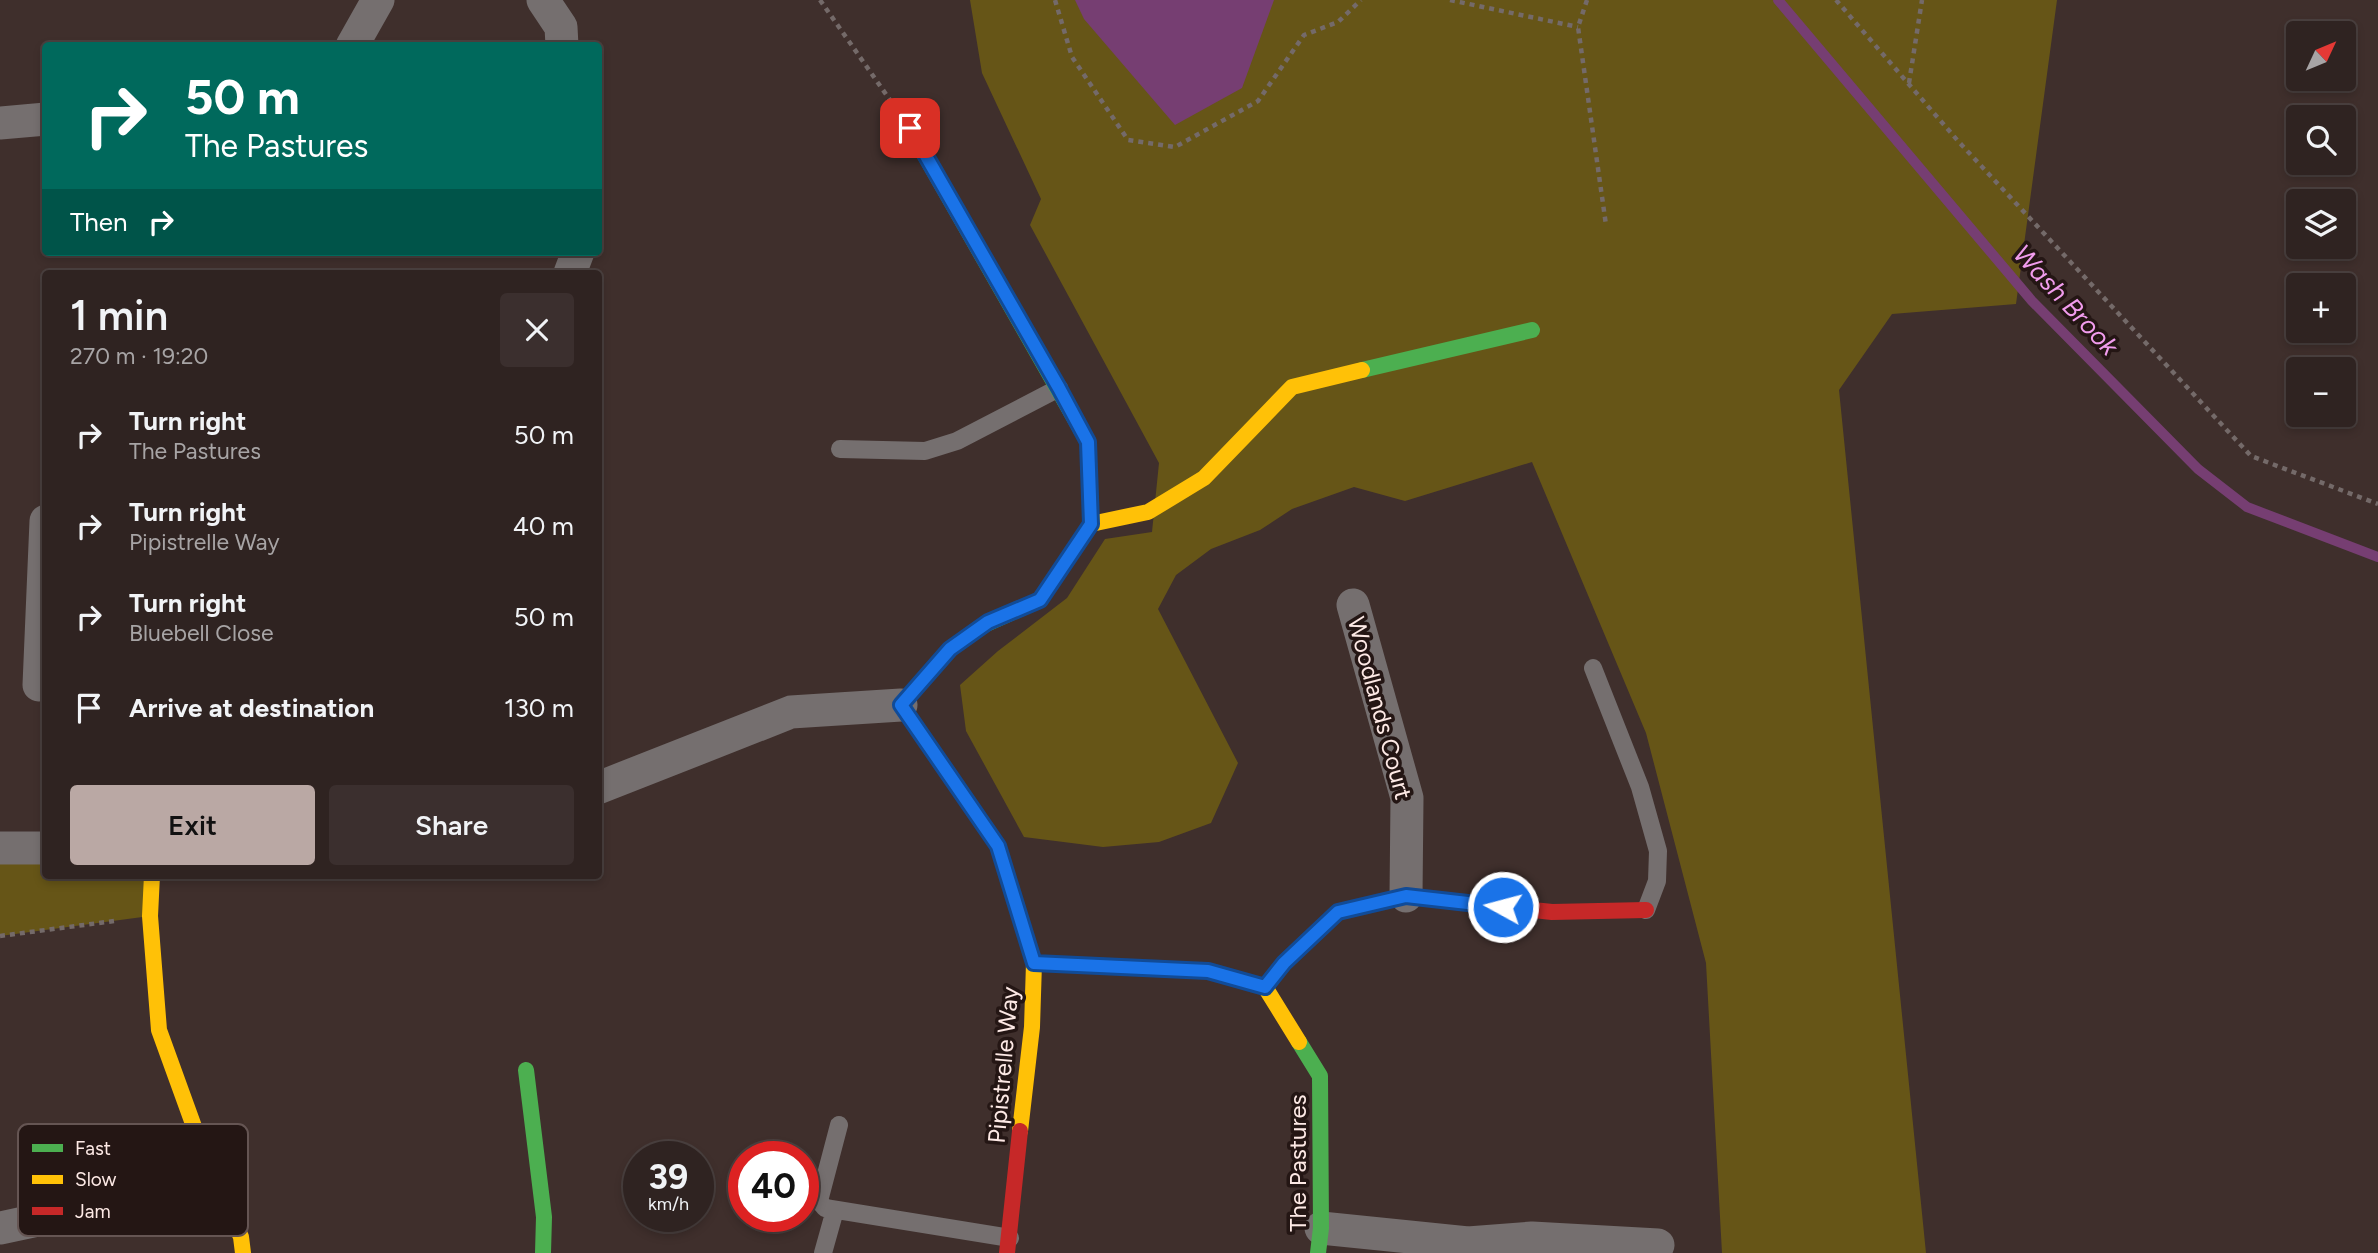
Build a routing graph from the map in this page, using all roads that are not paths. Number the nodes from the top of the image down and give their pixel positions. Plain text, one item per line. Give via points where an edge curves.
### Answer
1 (378, 0) edge
2 (543, 0) edge
3 (354, 42) edge
4 (562, 42) edge
5 (42, 119) edge
6 (0, 122) edge
7 (910, 128) road end
8 (1532, 330) dead end
9 (1059, 388) junction
10 (840, 449) dead end
11 (1091, 524) junction
12 (1353, 604) dead end
13 (42, 615) edge
14 (1593, 668) dead end
15 (39, 685) dead end
16 (901, 705) junction
17 (602, 786) edge
18 (0, 848) edge
19 (42, 848) edge
20 (152, 879) edge
21 (1406, 896) junction
22 (1646, 910) joint
23 (1034, 963) junction
24 (1265, 987) junction
25 (526, 1070) dead end
26 (193, 1124) edge
27 (839, 1125) dead end
28 (835, 1210) junction
29 (18, 1224) edge
30 (0, 1228) edge
31 (1320, 1241) edge
32 (1658, 1245) dead end
33 (1008, 1246) edge
34 (542, 1253) edge
35 (823, 1253) edge

1 - 3 street
2 - 4 street via 561,27
5 - 6 street
7 - 9 street
8 - 11 street via 1292,387 1204,478 1148,512
9 - 10 lane via 957,441 925,451
9 - 11 street via 1088,442
11 - 16 street via 1040,600 988,622 950,649
12 - 21 street, Woodlands Court via 1407,798
13 - 15 street
14 - 22 lane via 1640,787 1658,851 1657,881
16 - 17 street via 790,712
16 - 23 street, Pipistrelle Way via 998,846
18 - 19 street
20 - 26 street via 150,916 159,1030
21 - 22 street via 1552,912
21 - 24 street via 1338,912
23 - 24 street via 1208,971
23 - 33 street, Pipistrelle Way via 1032,1027
24 - 31 street, The Pastures via 1320,1076
25 - 34 street via 544,1217
27 - 28 lane via 819,1201
28 - 33 lane
28 - 35 lane
29 - 30 street
31 - 32 street via 1468,1243 1532,1238

